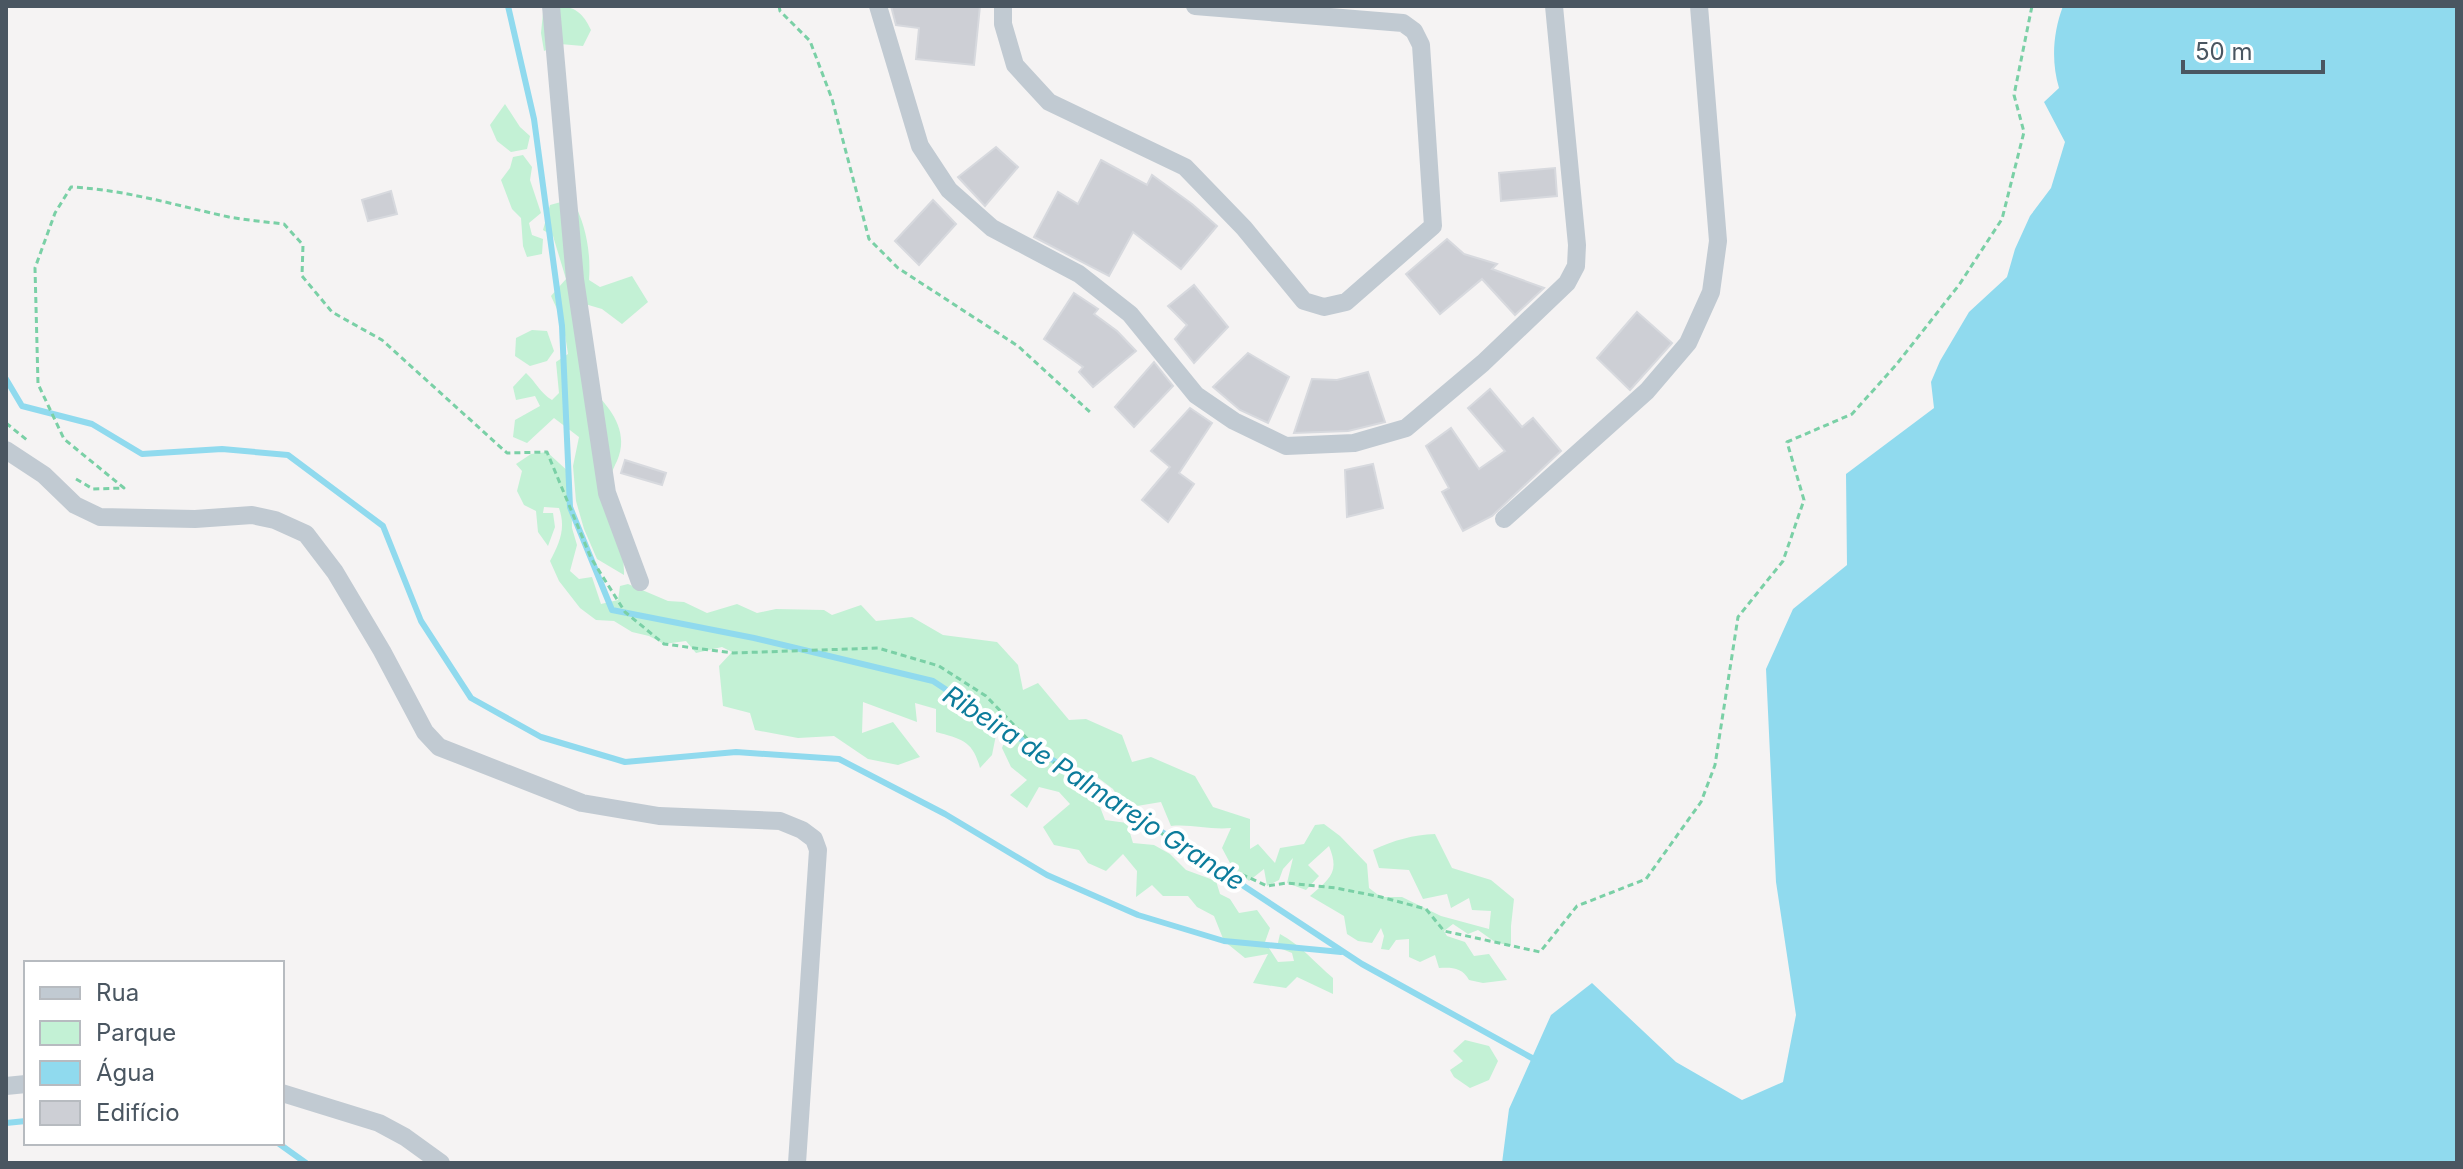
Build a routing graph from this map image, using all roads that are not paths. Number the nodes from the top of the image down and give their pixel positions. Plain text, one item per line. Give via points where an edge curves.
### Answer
1 (551, 6) edge
2 (878, 6) edge
3 (1003, 6) edge
4 (1195, 6) edge
5 (1554, 6) edge
6 (1699, 6) edge
7 (6, 450) edge
8 (1504, 519) dead end
9 (640, 582) dead end
10 (284, 1094) edge
11 (441, 1163) edge
12 (797, 1163) edge

1 - 9 street via 575,279 607,493
2 - 5 street via 920,146 949,190 992,228 1079,274 1130,314 1196,395 1286,446 1354,443 1406,428 1567,283 1576,266 1577,245
3 - 4 street via 1015,65 1049,102 1185,167 1304,301 1324,307 1346,302 1433,226 1421,45 1414,31 1403,23
6 - 8 street via 1718,241 1711,292 1688,343 1647,391
7 - 12 street via 44,475 75,505 100,517 252,515 306,534 335,572 425,732 447,751 582,803 659,816 780,821 814,839 818,850
10 - 11 street via 379,1123

